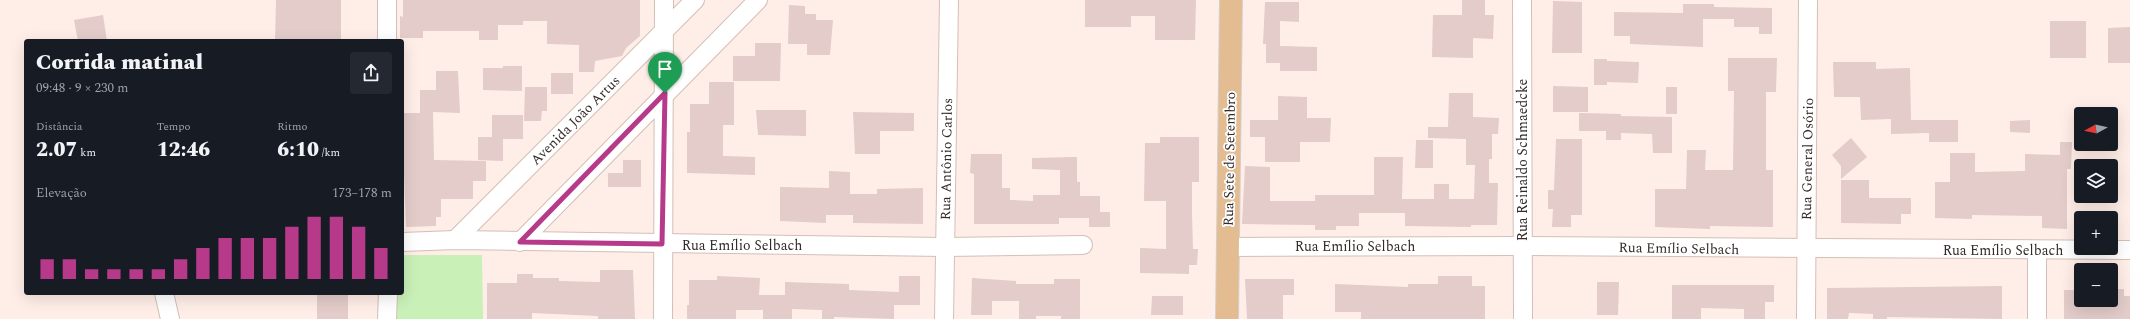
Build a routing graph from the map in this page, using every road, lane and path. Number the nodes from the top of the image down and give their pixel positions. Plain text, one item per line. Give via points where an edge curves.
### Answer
1 (387, 0) edge
2 (664, 0) edge
3 (695, 0) edge
4 (758, 0) edge
5 (949, 0) edge
6 (1231, 0) edge
7 (1522, 0) edge
8 (1808, 0) edge
9 (664, 32) junction
10 (387, 39) edge
11 (665, 93) junction
12 (455, 240) junction
13 (404, 242) edge
14 (520, 242) junction
15 (662, 244) junction
16 (1083, 245) dead end
17 (1522, 246) junction
18 (944, 247) junction
19 (1228, 247) junction
20 (1806, 249) junction
21 (2037, 250) junction
22 (2130, 250) edge
23 (164, 295) edge
24 (388, 295) edge
25 (170, 319) edge
26 (387, 319) edge
27 (662, 319) edge
28 (944, 319) edge
29 (1227, 319) edge
30 (1523, 319) edge
31 (1806, 319) edge
32 (2037, 319) edge

1 - 10 street
2 - 9 street
3 - 9 street, Avenida João Artus
4 - 11 street
5 - 18 street, Rua Antônio Carlos
6 - 19 main road, Rua Sete de Setembro
7 - 17 street, Rua Reinaldo Schmaedcke
8 - 20 street, Rua General Osório
9 - 11 street
9 - 12 street, Avenida João Artus
11 - 14 street
11 - 15 street
12 - 13 street, Rua Emílio Selbach
12 - 14 street, Rua Emílio Selbach
14 - 15 street, Rua Emílio Selbach
15 - 18 street, Rua Emílio Selbach
15 - 27 street
16 - 18 street, Rua Emílio Selbach
17 - 19 street, Rua Emílio Selbach
17 - 20 street, Rua Emílio Selbach
17 - 30 street, Rua Reinaldo Schmaedcke
18 - 28 street, Rua Antônio Carlos
19 - 29 main road, Rua Sete de Setembro
20 - 21 street, Rua Emílio Selbach
20 - 31 street, Rua General Osório
21 - 22 street, Rua Emílio Selbach
21 - 32 street
23 - 25 street
24 - 26 street

